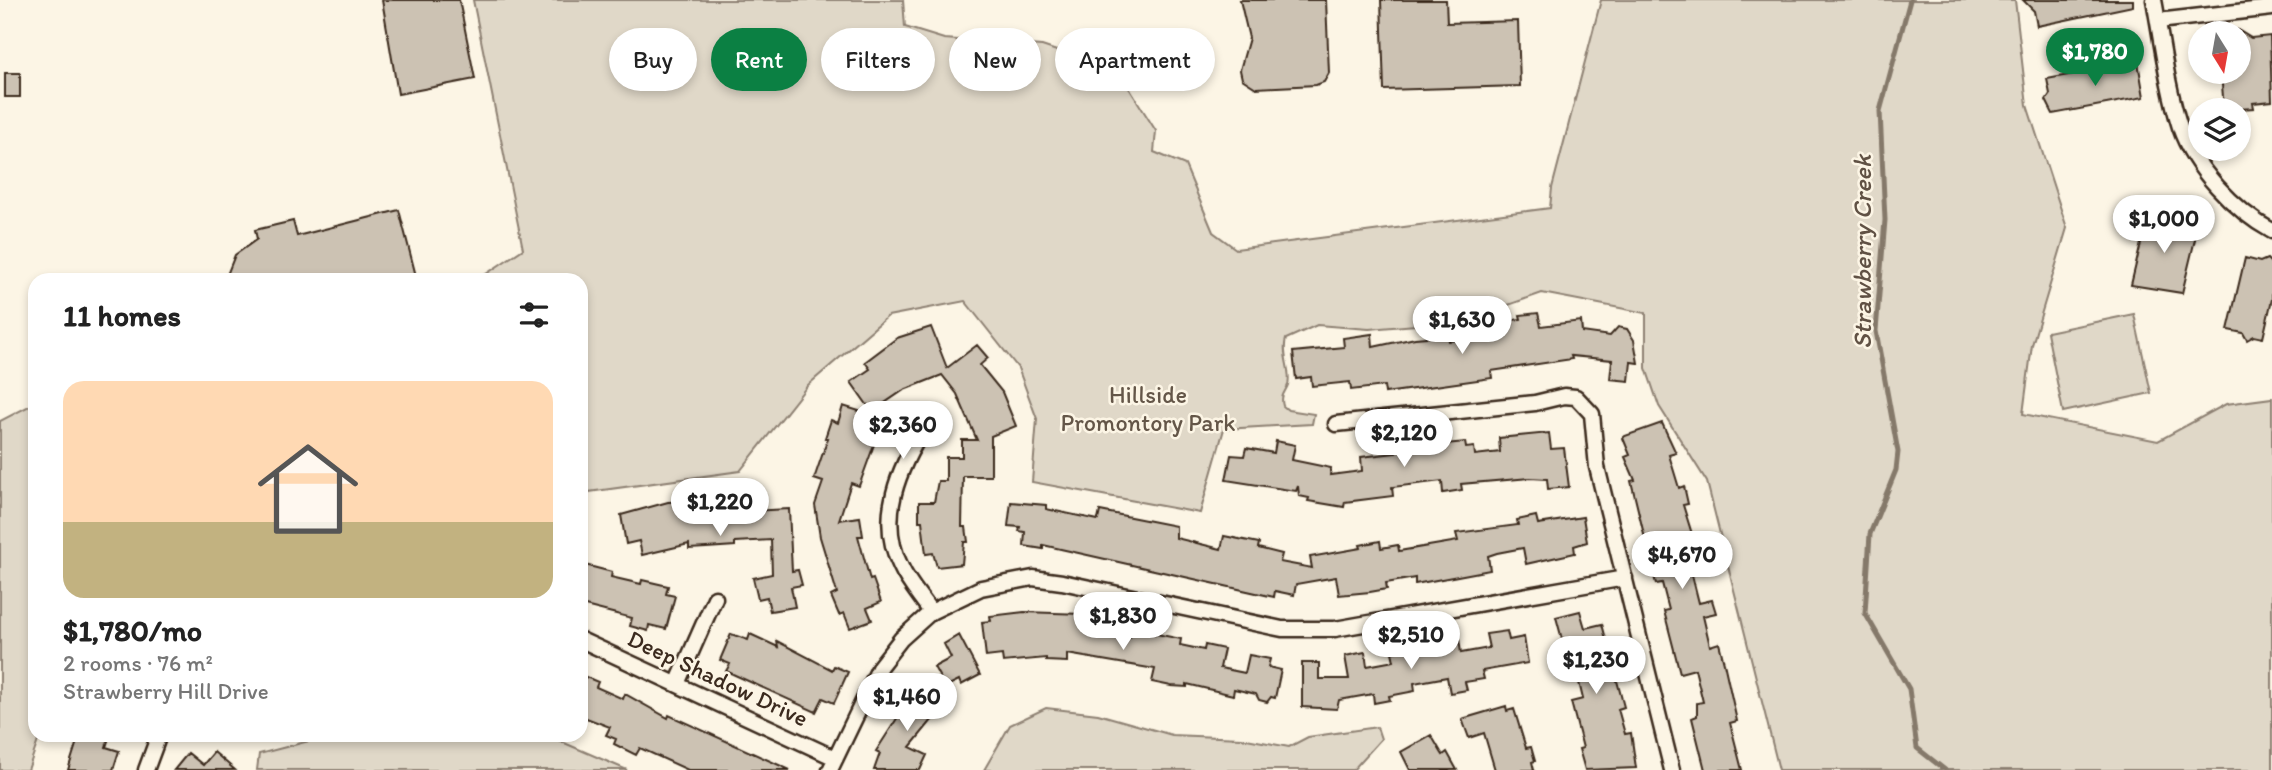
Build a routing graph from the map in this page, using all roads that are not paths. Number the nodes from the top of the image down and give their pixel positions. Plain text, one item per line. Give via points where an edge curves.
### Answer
1 (2154, 0) edge
2 (2272, 8) edge
3 (2158, 21) junction
4 (2272, 231) edge
5 (1336, 424) dead end
6 (926, 425) dead end
7 (1625, 578) junction
8 (715, 598) dead end
9 (931, 611) junction
10 (588, 643) edge
11 (677, 684) junction
12 (156, 742) edge
13 (832, 764) edge
14 (146, 770) edge
15 (1672, 770) edge

1 - 3 street
2 - 3 street
3 - 4 street via 2181,130 2204,169 2234,203
5 - 7 street via 1576,397 1592,414 1597,467
6 - 9 street via 898,477 890,510 892,546 901,568
7 - 9 street via 1311,631 1033,578 981,588
7 - 15 street
8 - 11 street
9 - 13 street via 880,666
10 - 11 street, Deep Shadow Drive
11 - 13 street, Deep Shadow Drive
12 - 14 street

